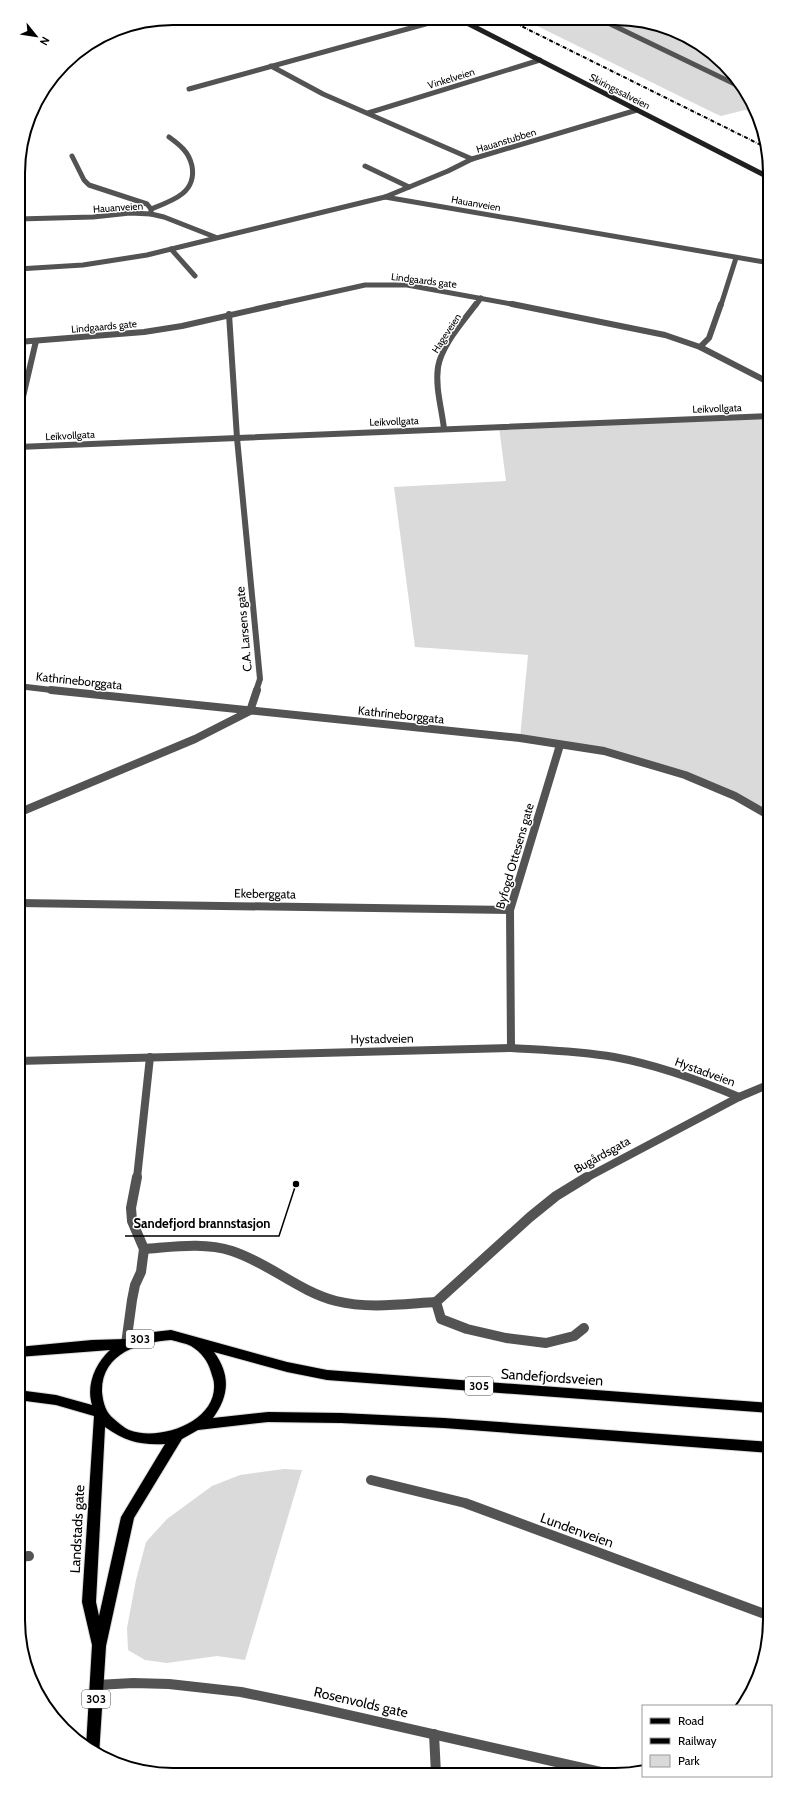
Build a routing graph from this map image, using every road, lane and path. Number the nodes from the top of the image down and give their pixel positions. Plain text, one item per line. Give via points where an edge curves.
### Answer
1 (422, 25) edge
2 (471, 25) edge
3 (612, 25) edge
4 (540, 60) junction
5 (271, 66) junction
6 (732, 83) edge
7 (189, 89) dead end
8 (637, 110) junction
9 (368, 114) junction
10 (169, 137) dead end
11 (72, 156) dead end
12 (472, 159) junction
13 (366, 166) dead end
14 (763, 174) edge
15 (409, 187) junction
16 (385, 197) junction
17 (151, 211) junction
18 (25, 219) edge
19 (215, 237) junction
20 (171, 249) junction
21 (736, 258) junction
22 (763, 263) edge
23 (25, 269) edge
24 (195, 276) dead end
25 (481, 298) junction
26 (229, 314) junction
27 (36, 341) junction
28 (25, 342) edge
29 (700, 347) junction
30 (763, 379) edge
31 (25, 388) edge
32 (763, 416) edge
33 (444, 429) junction
34 (237, 438) junction
35 (25, 447) edge
36 (25, 687) edge
37 (250, 712) junction
38 (560, 744) junction
39 (25, 810) edge
40 (763, 812) edge
41 (25, 903) edge
42 (510, 910) junction
43 (511, 1048) junction
44 (150, 1057) junction
45 (25, 1061) edge
46 (763, 1087) edge
47 (739, 1097) junction
48 (144, 1249) junction
49 (436, 1302) junction
50 (584, 1328) dead end
51 (193, 1341) junction
52 (126, 1344) junction
53 (25, 1351) edge
54 (25, 1396) edge
55 (763, 1407) edge
56 (100, 1413) junction
57 (198, 1425) junction
58 (176, 1437) junction
59 (763, 1447) edge
60 (371, 1480) dead end
61 (25, 1556) edge
62 (29, 1556) dead end
63 (763, 1613) edge
64 (99, 1646) junction
65 (97, 1685) junction
66 (434, 1734) junction
67 (94, 1745) edge
68 (436, 1768) edge
69 (583, 1768) edge

1 - 5 street
2 - 4 main road, Skiringssalveien
3 - 6 street
4 - 8 main road, Skiringssalveien
4 - 9 street, Vinkelveien
5 - 7 street
5 - 9 street via 323,94
8 - 12 street, Hauanstubben
8 - 14 main road, Skiringssalveien
9 - 12 street
10 - 17 street via 186,151 193,177 191,184 177,196
11 - 17 street via 89,185 147,204
12 - 15 street, Hauanstubben
13 - 15 street
15 - 16 street, Hauanstubben
16 - 19 street, Hauanveien
16 - 21 street, Hauanveien
17 - 18 street, Hauanveien via 93,218
17 - 19 street, Hauanveien
19 - 20 street, Hauanveien
20 - 23 street, Hauanveien via 115,262
20 - 24 street
21 - 22 street, Hauanveien
21 - 29 street via 714,328
25 - 26 street, Lindgaards gate via 441,290 385,284 365,285
25 - 29 street, Lindgaards gate via 665,335
25 - 33 street, Hageveien via 439,360 438,380
26 - 27 street, Lindgaards gate via 182,326 144,332
26 - 34 street, C.A. Larsens gate
27 - 28 street, Lindgaards gate
27 - 31 street
29 - 30 street, Lindgaards gate
32 - 33 street, Leikvollgata
33 - 34 street, Leikvollgata
34 - 35 street, Leikvollgata
34 - 37 street, C.A. Larsens gate via 260,679
36 - 37 street, Kathrineborggata
37 - 38 street, Kathrineborggata
37 - 39 street via 195,739
38 - 40 street, Kathrineborggata via 604,751 685,776 735,796
38 - 42 street, Byfogd Ottesens gate
41 - 42 street, Ekeberggata
42 - 43 street, Byfogd Ottesens gate
43 - 44 street, Hystadveien
43 - 47 street, Hystadveien via 565,1051 629,1059 693,1078
44 - 45 street, Hystadveien
44 - 48 street via 131,1208 132,1221
46 - 47 street, Bugårdsgata
47 - 49 street, Bugårdsgata via 590,1175 556,1196
48 - 49 street via 198,1246 231,1251 308,1292 337,1301 377,1305
48 - 52 street via 141,1272 132,1300
49 - 50 street via 440,1319 467,1329 506,1338 546,1343 574,1336
51 - 52 main road, 303 via 171,1335 148,1336
51 - 55 main road, Sandefjordsveien / 305 via 287,1367 327,1375
51 - 57 main road, 303 via 209,1354 219,1371 220,1390 213,1409
52 - 53 main road, 303
52 - 56 main road, 303 via 112,1355 102,1368 96,1383 96,1399
54 - 56 main road via 56,1400
56 - 58 main road, 303 via 113,1428 132,1437 153,1440
56 - 64 main road, Landstads gate / 303 via 89,1602
57 - 58 main road, 303
57 - 59 main road via 268,1417 341,1418 444,1423
58 - 64 main road, Landstads gate / 303 via 128,1517
60 - 63 street, Lundenveien via 464,1503
61 - 62 street
64 - 65 main road, Landstads gate / 303
65 - 66 street, Rosenvolds gate via 125,1682 183,1684 287,1700
65 - 67 main road, Landstads gate / 303
66 - 68 street
66 - 69 street, Rosenvolds gate

